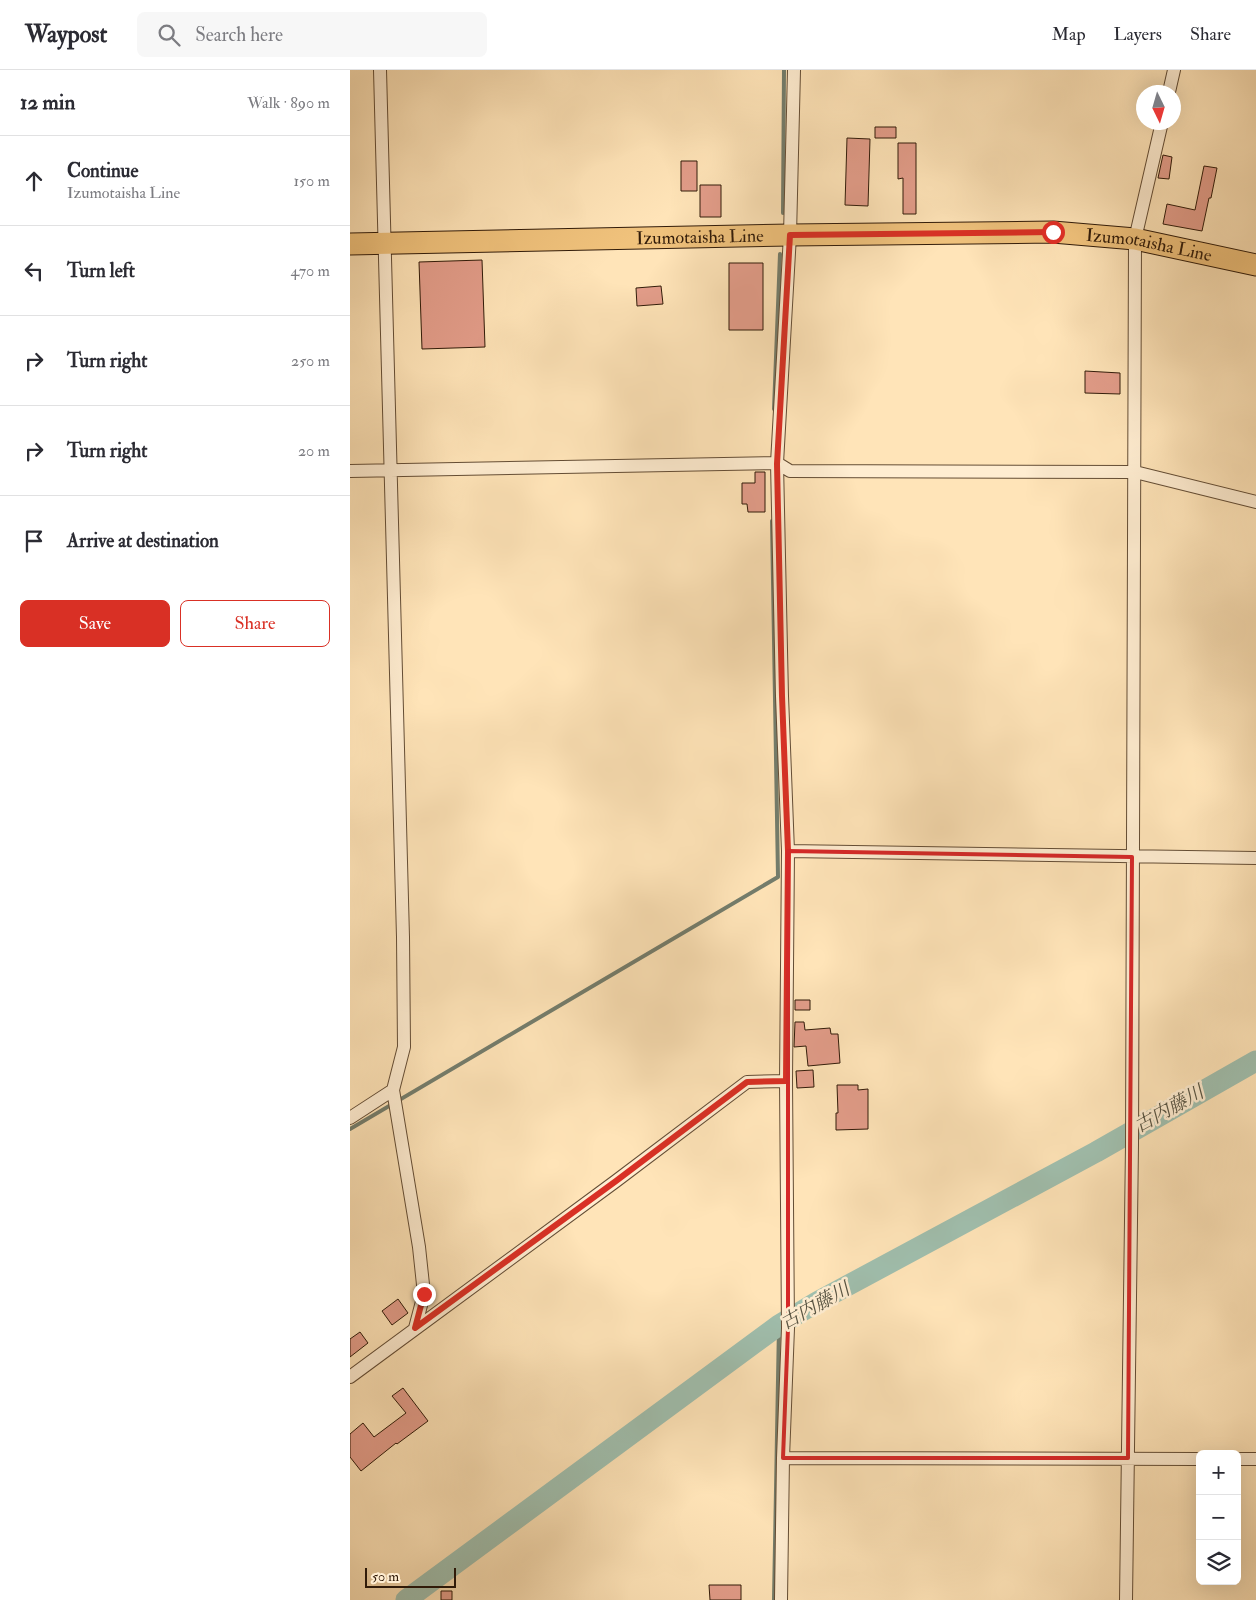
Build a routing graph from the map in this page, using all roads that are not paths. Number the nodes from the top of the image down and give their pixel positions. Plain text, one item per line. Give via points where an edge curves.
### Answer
1 (380, 70) edge
2 (794, 70) edge
3 (1174, 70) edge
4 (1171, 85) edge
5 (1160, 130) edge
6 (790, 235) junction
7 (1135, 239) junction
8 (350, 244) edge
9 (384, 244) junction
10 (1256, 265) edge
11 (777, 464) junction
12 (391, 470) junction
13 (350, 471) edge
14 (1135, 472) junction
15 (1256, 502) edge
16 (788, 851) junction
17 (1132, 857) junction
18 (1256, 858) edge
19 (786, 1081) junction
20 (393, 1090) junction
21 (350, 1118) edge
22 (415, 1328) junction
23 (350, 1377) edge
24 (783, 1458) junction
25 (1128, 1458) junction
26 (1196, 1459) edge
27 (1241, 1459) edge
28 (1256, 1459) edge
29 (781, 1600) edge
30 (1126, 1600) edge

1 - 9 street
2 - 6 street
3 - 4 street
5 - 7 street
6 - 7 main road, Izumotaisha Line via 1053,232
6 - 9 main road, Izumotaisha Line
6 - 11 street
7 - 10 main road, Izumotaisha Line
7 - 14 street
8 - 9 main road, Izumotaisha Line
9 - 12 street
11 - 12 street
11 - 14 street via 790,470
11 - 16 street
12 - 13 street
12 - 20 street via 404,1048
14 - 15 street
14 - 17 street
16 - 17 street
16 - 19 street
17 - 18 street
17 - 25 street
19 - 22 street via 747,1082
19 - 24 street via 788,1328
20 - 21 street
20 - 22 street via 424,1294
22 - 23 street
24 - 25 street
24 - 29 street
25 - 26 street
25 - 30 street
27 - 28 street

